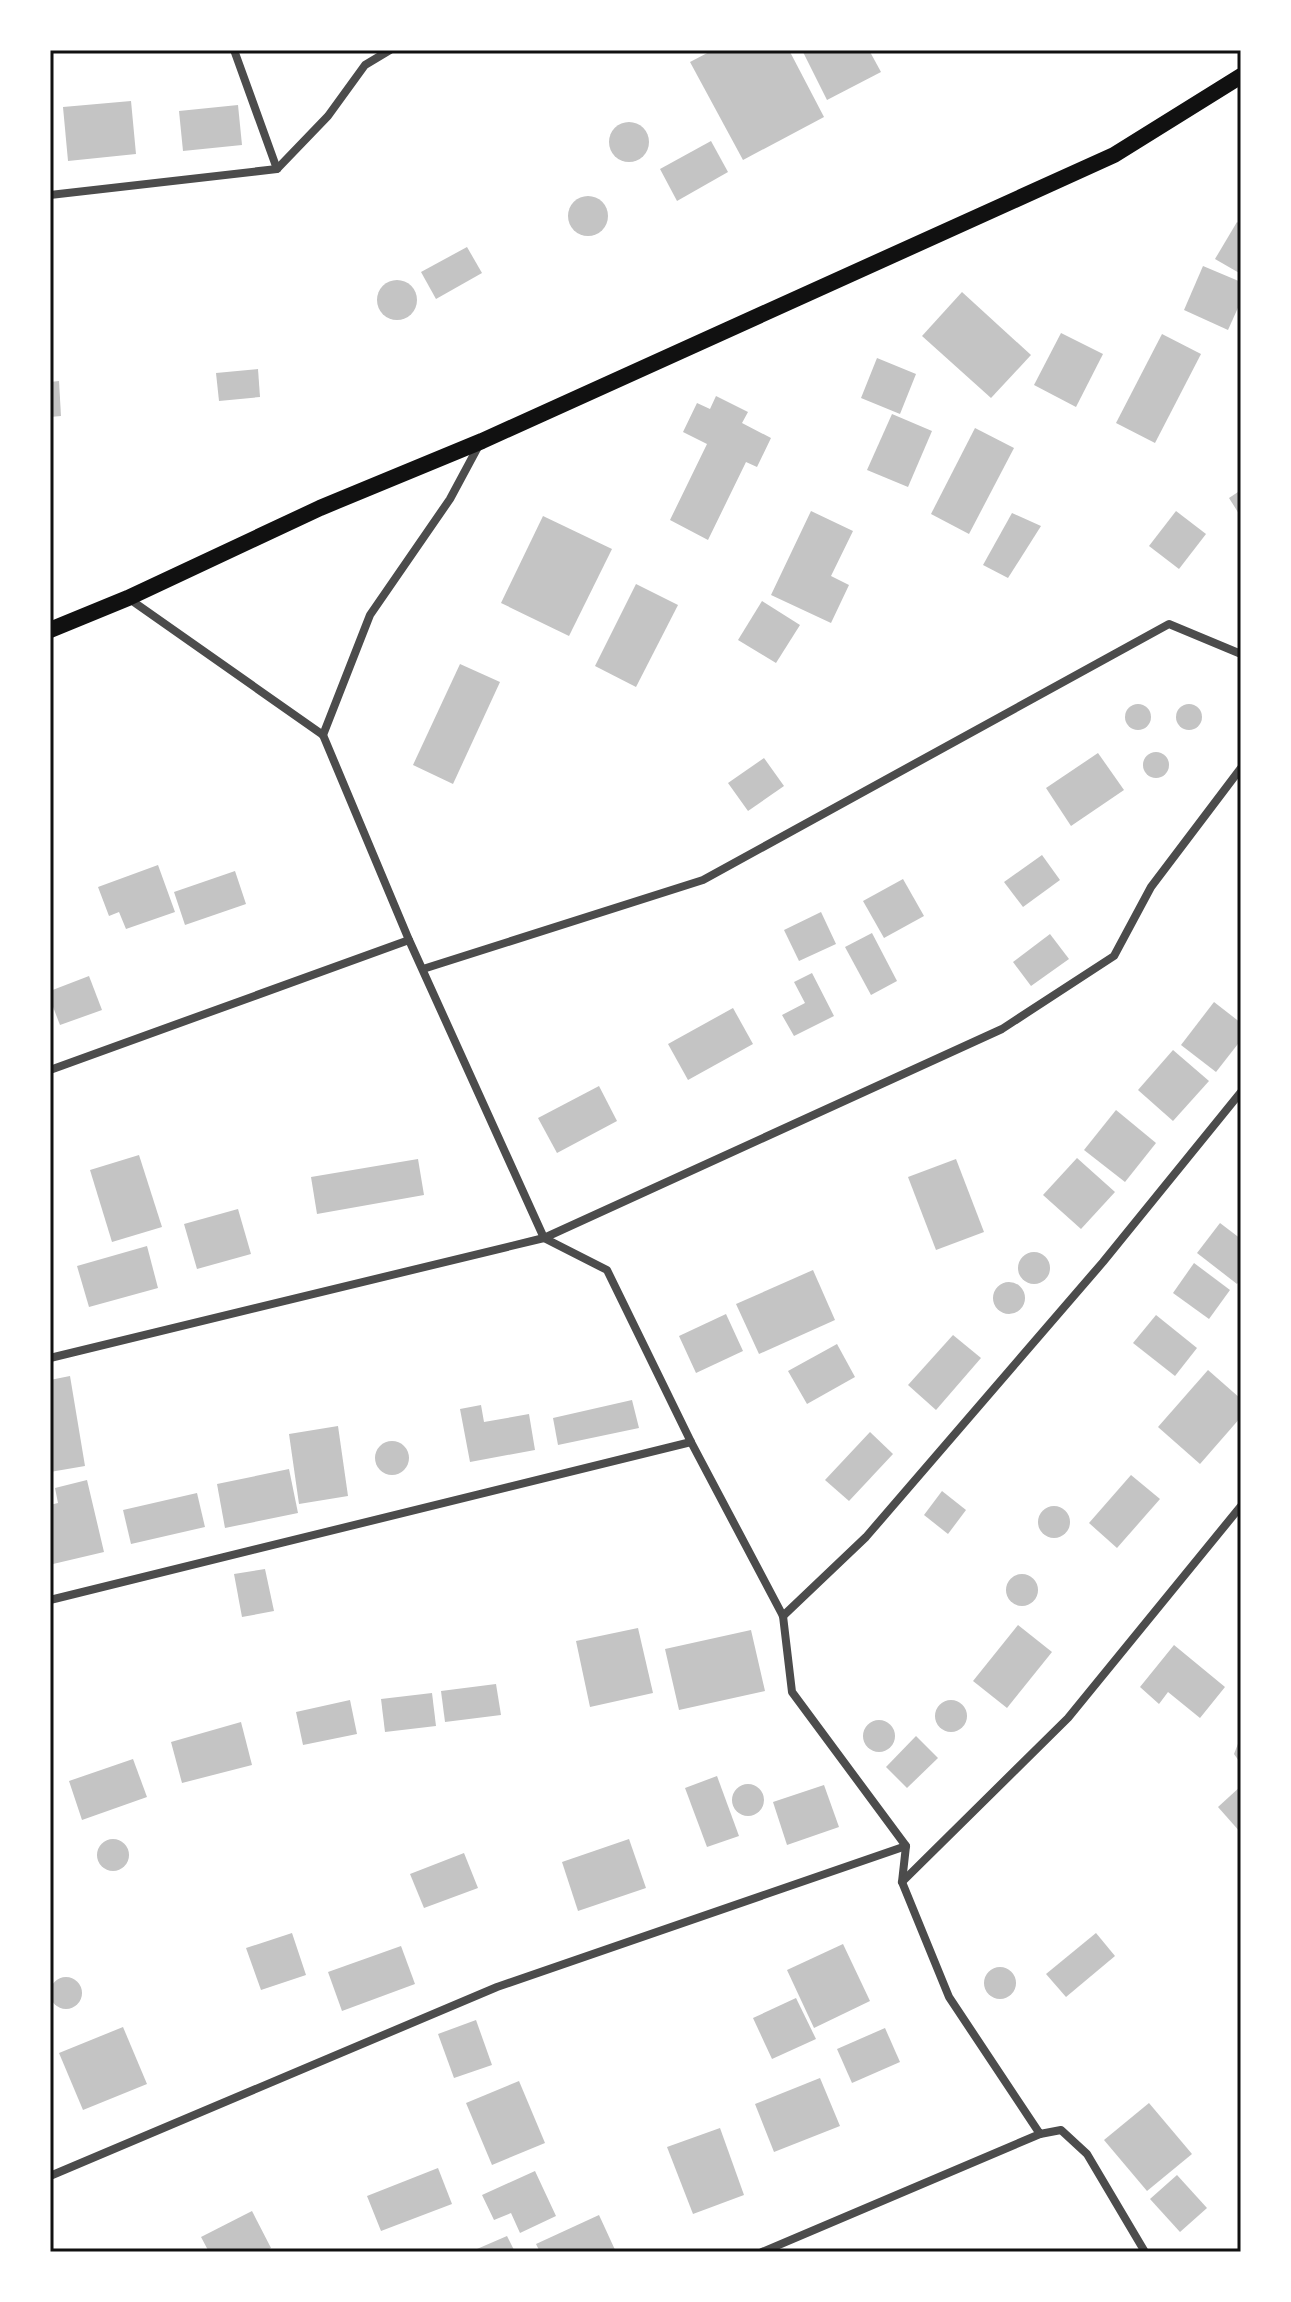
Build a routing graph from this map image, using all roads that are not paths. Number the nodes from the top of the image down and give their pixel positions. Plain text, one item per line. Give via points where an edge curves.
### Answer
1 (234, 50) edge
2 (390, 50) edge
3 (1241, 76) edge
4 (277, 169) junction
5 (50, 195) edge
6 (482, 441) junction
7 (128, 598) junction
8 (50, 630) edge
9 (1241, 654) edge
10 (323, 735) junction
11 (1241, 768) edge
12 (409, 940) junction
13 (423, 969) junction
14 (50, 1070) edge
15 (1241, 1092) edge
16 (544, 1238) junction
17 (50, 1358) edge
18 (691, 1442) junction
19 (1241, 1506) edge
20 (50, 1600) edge
21 (783, 1616) junction
22 (906, 1846) junction
23 (902, 1882) junction
24 (1040, 2134) junction
25 (50, 2176) edge
26 (762, 2252) edge
27 (1145, 2252) edge

1 - 4 street
2 - 4 street via 365,65 328,116
3 - 6 main road via 1114,155
4 - 5 street
6 - 7 main road via 320,508
6 - 10 street via 450,499 370,615
7 - 8 main road
7 - 10 street
9 - 13 street via 1169,624 703,880
10 - 12 street
11 - 16 street via 1151,887 1114,956 1002,1029
12 - 13 street
12 - 14 street
13 - 16 street
15 - 21 street via 1103,1262 866,1537
16 - 17 street
16 - 18 street via 607,1270
18 - 20 street
18 - 21 street
19 - 23 street via 1068,1718
21 - 22 street via 792,1692
22 - 23 street
22 - 25 street via 497,1987
23 - 24 street via 949,1997
24 - 26 street
24 - 27 street via 1061,2130 1087,2154

